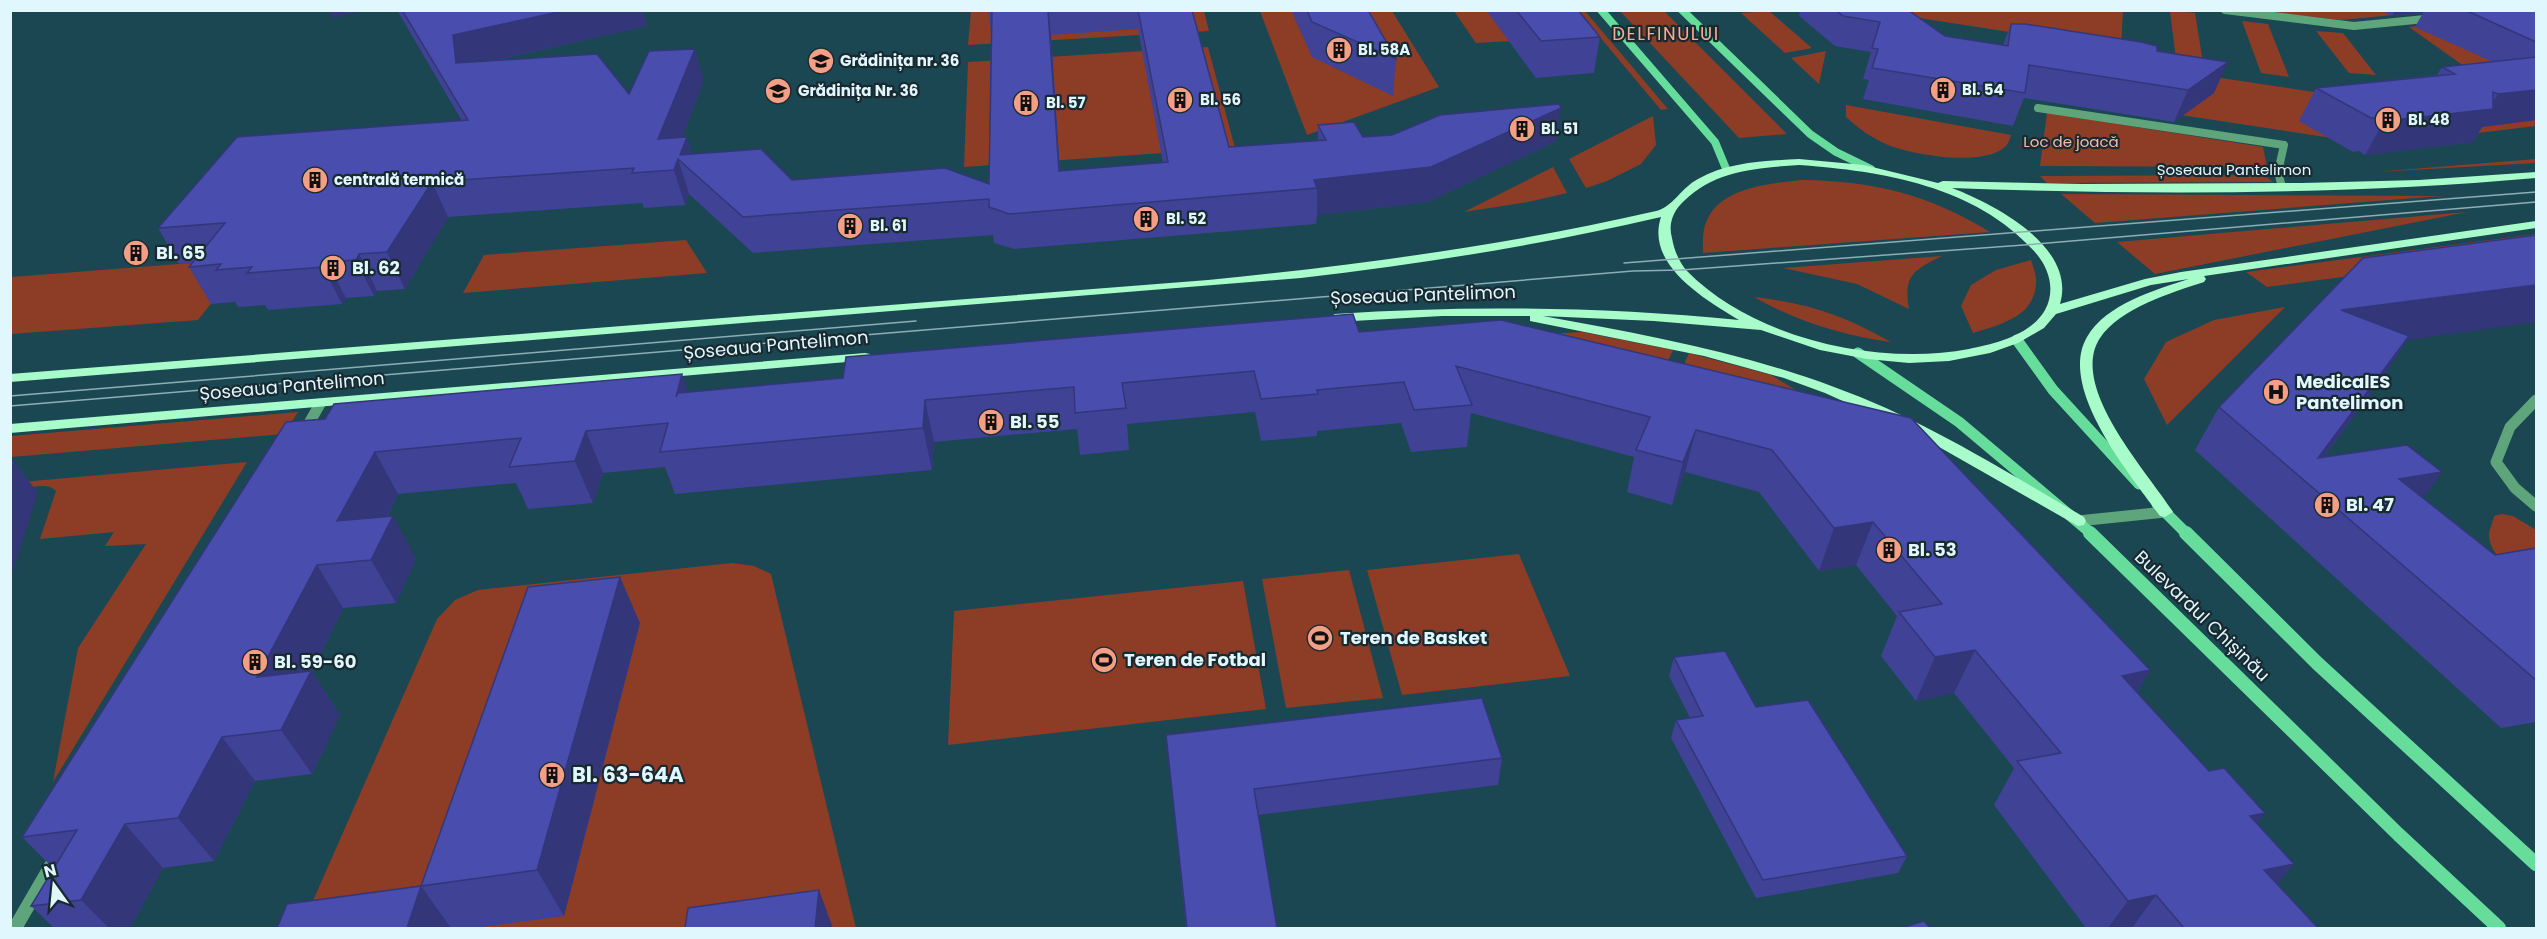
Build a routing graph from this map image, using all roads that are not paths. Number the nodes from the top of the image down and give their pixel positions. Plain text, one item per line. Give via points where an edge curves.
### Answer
1 (1602, 10) edge
2 (1682, 10) edge
3 (2225, 10) edge
4 (2449, 16) dead end
5 (2038, 108) edge
6 (1871, 169) junction
7 (1728, 171) junction
8 (2536, 175) edge
9 (1931, 184) junction
10 (2282, 187) junction
11 (1668, 212) junction
12 (2536, 225) edge
13 (2246, 266) junction
14 (1497, 311) junction
15 (2051, 311) junction
16 (1317, 319) edge
17 (1761, 326) junction
18 (2017, 340) junction
19 (1858, 353) junction
20 (880, 356) edge
21 (10, 378) edge
22 (2536, 400) edge
23 (320, 404) junction
24 (10, 429) edge
25 (294, 448) edge
26 (2536, 506) edge
27 (2164, 512) junction
28 (2078, 521) junction
29 (68, 837) edge
30 (2534, 859) edge
31 (15, 928) edge
32 (2499, 928) edge

1 - 7 main road via 1715,142
2 - 6 main road via 1810,134
3 - 4 street via 2354,26
5 - 10 street via 2284,145 2278,172
6 - 7 main road via 1799,162
6 - 9 main road
7 - 11 main road via 1692,188
8 - 10 main road, Șoseaua Pantelimon
9 - 10 main road, Șoseaua Pantelimon
9 - 15 main road via 1976,202 2036,244 2056,279 2057,296
11 - 17 main road via 1664,229 1667,247 1680,270 1718,303
11 - 21 main road, Șoseaua Pantelimon via 1530,244 1350,269
12 - 13 main road
13 - 15 main road via 2149,282
13 - 27 main road via 2135,305 2091,339 2085,361 2089,386 2115,439
14 - 16 main road, Șoseaua Pantelimon
14 - 17 main road, Șoseaua Pantelimon via 1665,316
14 - 28 main road via 1684,347 1823,387 1931,436
15 - 18 main road via 2037,327
17 - 19 main road
18 - 19 main road via 1972,353 1933,358
18 - 27 main road via 2069,409
19 - 28 main road, Bulevardul Chișinău via 1959,423
20 - 23 main road, Șoseaua Pantelimon
22 - 26 street via 2511,424 2501,440 2496,462 2515,488
23 - 24 main road, Șoseaua Pantelimon
23 - 25 street
27 - 28 street
27 - 30 main road via 2317,663
28 - 32 main road, Bulevardul Chișinău
29 - 31 street

